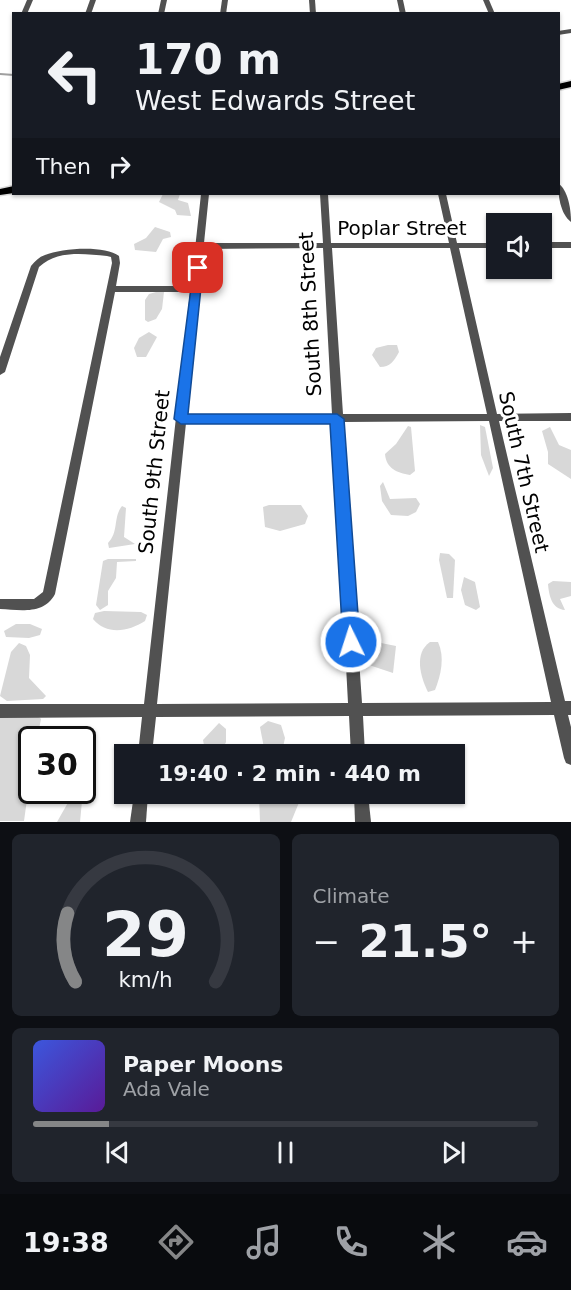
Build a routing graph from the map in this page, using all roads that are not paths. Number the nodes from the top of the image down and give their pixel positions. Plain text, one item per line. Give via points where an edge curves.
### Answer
1 (560, 190) edge
2 (206, 195) edge
3 (324, 195) edge
4 (442, 195) edge
5 (571, 219) edge
6 (453, 245) junction
7 (486, 245) edge
8 (552, 245) edge
9 (571, 245) edge
10 (200, 246) junction
11 (327, 246) junction
12 (111, 289) junction
13 (195, 289) junction
14 (0, 372) edge
15 (571, 417) edge
16 (493, 418) junction
17 (181, 419) junction
18 (337, 419) junction
19 (0, 604) edge
20 (356, 708) junction
21 (565, 708) edge
22 (150, 710) junction
23 (0, 711) edge
24 (146, 744) edge
25 (358, 744) edge
26 (571, 758) edge
27 (140, 804) edge
28 (362, 804) edge
29 (138, 822) edge
30 (363, 822) edge

1 - 5 street
2 - 10 street, South 9th Street
3 - 11 street, South 8th Street
4 - 6 street, South 7th Street
6 - 7 street, Poplar Street
6 - 11 street, Poplar Street
6 - 16 street, South 7th Street
8 - 9 street
10 - 11 street, Poplar Street
10 - 13 street, South 9th Street
11 - 18 street, South 8th Street
12 - 13 street
12 - 14 street via 116,262 112,254 60,253 41,259 35,266
12 - 19 street via 49,594 37,603
13 - 17 street, South 9th Street
15 - 16 street
16 - 18 street
16 - 21 street, South 7th Street
17 - 18 street
17 - 22 street, South 9th Street
18 - 20 street, South 8th Street
20 - 21 street
20 - 22 street
20 - 25 street, South 8th Street
21 - 26 street, South 7th Street
22 - 23 street
22 - 24 street, South 9th Street
27 - 29 street
28 - 30 street

